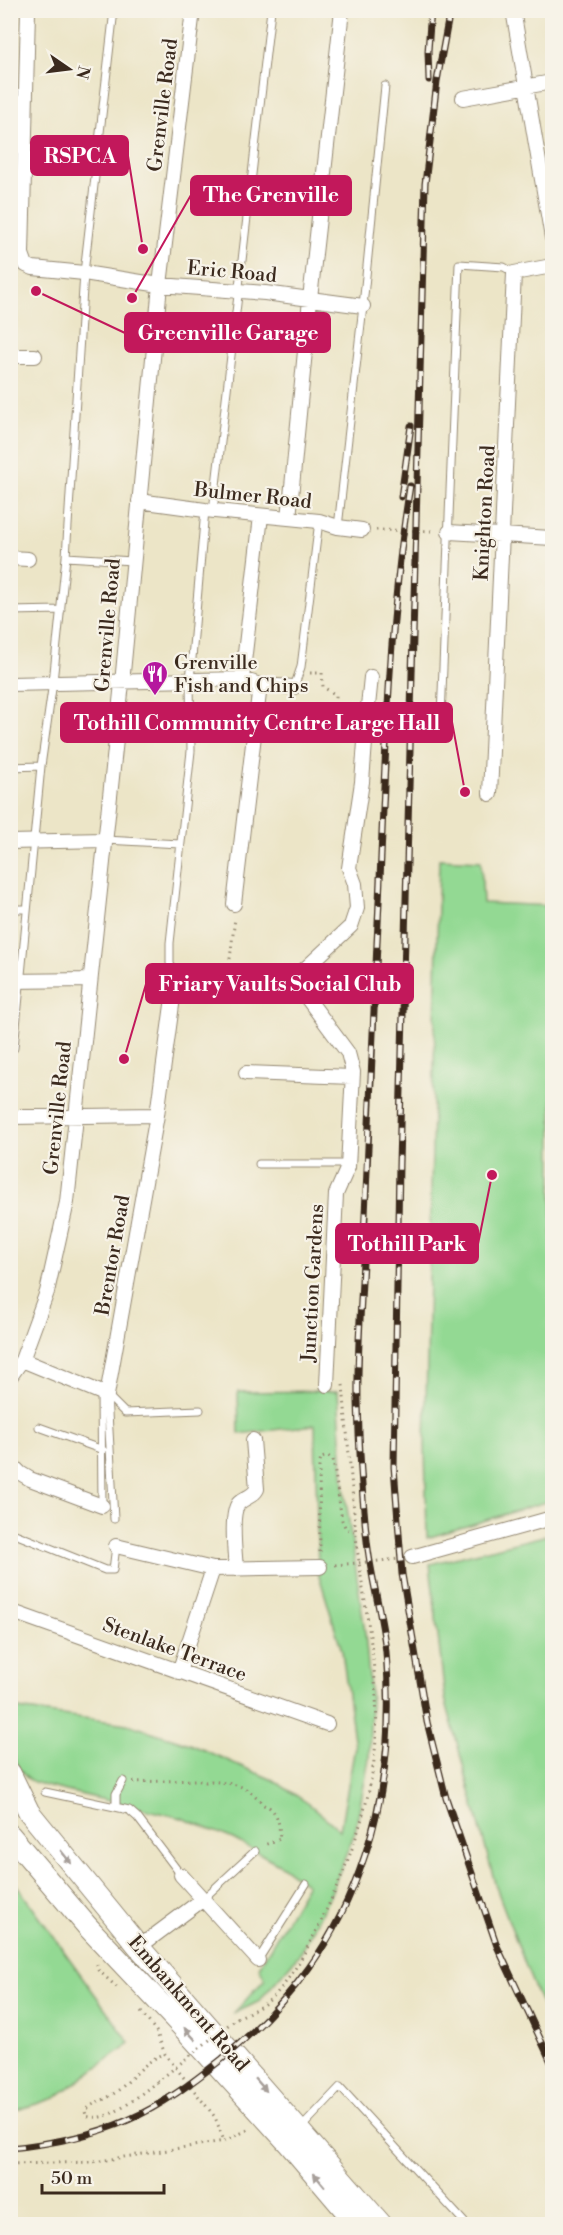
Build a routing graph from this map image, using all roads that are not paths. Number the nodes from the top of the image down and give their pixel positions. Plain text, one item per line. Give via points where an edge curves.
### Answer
1 (28, 10) edge
2 (114, 10) edge
3 (193, 10) edge
4 (271, 10) edge
5 (342, 10) edge
6 (513, 10) edge
7 (552, 82) edge
8 (384, 86) dead end
9 (526, 87) junction
10 (463, 98) dead end
11 (547, 175) edge
12 (552, 238) edge
13 (552, 266) edge
14 (84, 273) junction
15 (514, 273) junction
16 (160, 285) junction
17 (240, 291) junction
18 (310, 299) junction
19 (363, 306) junction
20 (10, 356) edge
21 (35, 356) dead end
22 (139, 501) junction
23 (209, 511) junction
24 (261, 516) junction
25 (289, 518) junction
26 (319, 521) junction
27 (338, 527) junction
28 (362, 530) road end
29 (449, 532) junction
30 (502, 535) junction
31 (552, 538) edge
32 (66, 557) junction
33 (10, 558) edge
34 (28, 559) dead end
35 (133, 561) junction
36 (10, 610) edge
37 (61, 610) junction
38 (371, 677) dead end
39 (243, 679) junction
40 (190, 681) junction
41 (53, 682) junction
42 (122, 683) junction
43 (10, 684) edge
44 (260, 685) junction
45 (294, 687) joint
46 (336, 712) dead end
47 (368, 716) junction
48 (441, 718) dead end
49 (552, 719) edge
50 (552, 737) edge
51 (10, 766) edge
52 (41, 766) junction
53 (490, 794) dead end
54 (105, 840) junction
55 (10, 842) edge
56 (35, 842) junction
57 (180, 844) junction
58 (234, 904) road end
59 (10, 909) edge
60 (27, 909) junction
61 (293, 979) junction
62 (16, 980) edge
63 (89, 980) junction
64 (175, 983) junction
65 (10, 1048) edge
66 (246, 1073) dead end
67 (352, 1077) junction
68 (157, 1115) junction
69 (76, 1116) junction
70 (10, 1117) edge
71 (259, 1164) dead end
72 (349, 1164) junction
73 (22, 1360) junction
74 (10, 1377) edge
75 (327, 1386) dead end
76 (104, 1394) junction
77 (200, 1410) dead end
78 (39, 1427) dead end
79 (253, 1440) dead end
80 (103, 1450) junction
81 (10, 1463) edge
82 (102, 1506) joint
83 (552, 1518) edge
84 (114, 1519) dead end
85 (10, 1532) edge
86 (116, 1546) joint
87 (410, 1558) road end
88 (320, 1568) road end
89 (213, 1569) junction
90 (236, 1569) junction
91 (10, 1611) edge
92 (179, 1672) junction
93 (327, 1724) dead end
94 (10, 1773) edge
95 (123, 1781) road end
96 (45, 1792) dead end
97 (10, 1800) edge
98 (116, 1808) junction
99 (30, 1812) junction
100 (14, 1843) edge
101 (255, 1851) road end
102 (181, 1875) joint
103 (306, 1884) dead end
104 (202, 1900) junction
105 (140, 1947) junction
106 (258, 1960) joint
107 (300, 2130) junction
108 (357, 2224) edge
109 (381, 2224) edge
110 (466, 2224) edge

1 - 14 street, Eric Road via 22,255 26,265 33,268
2 - 14 lane
3 - 16 street, Grenville Road
4 - 17 lane
5 - 18 street
6 - 9 street
7 - 9 street
8 - 19 lane
9 - 10 street
9 - 11 street
11 - 12 street
13 - 15 street
14 - 16 street, Eric Road
14 - 32 lane
15 - 29 lane via 504,267 459,264
15 - 30 street, Knighton Road
16 - 17 street, Eric Road
16 - 22 street, Grenville Road
17 - 18 street, Eric Road
17 - 23 lane
18 - 19 street, Eric Road
18 - 25 street
19 - 27 lane
20 - 21 street
22 - 23 street, Bulmer Road
22 - 35 street, Grenville Road
23 - 24 street, Bulmer Road
23 - 40 lane
24 - 25 street, Bulmer Road
24 - 39 street
25 - 26 street, Bulmer Road
26 - 27 street, Bulmer Road
26 - 45 lane via 301,667
27 - 28 street, Bulmer Road
29 - 30 street
29 - 48 lane
30 - 31 street
30 - 53 street, Knighton Road
32 - 35 lane
32 - 37 lane
33 - 34 street
35 - 42 street, Grenville Road
36 - 37 lane
37 - 41 lane
38 - 47 street
39 - 40 street
39 - 44 street
40 - 42 street
40 - 57 lane via 191,751
41 - 42 street
41 - 43 street
41 - 52 lane
42 - 54 street, Grenville Road
44 - 45 street
44 - 58 street
46 - 47 street
47 - 61 street via 349,868 357,908 351,926
49 - 50 lane
51 - 52 lane
52 - 56 lane
54 - 56 street
54 - 57 lane
54 - 63 street, Grenville Road
55 - 56 street
56 - 60 lane
57 - 64 lane via 170,943
59 - 60 lane
60 - 62 lane
61 - 64 street via 291,982 196,972
61 - 67 street, Junction Gardens via 348,1053
62 - 63 street
62 - 65 lane via 14,1048
63 - 69 street, Grenville Road
64 - 68 street, Brentor Road
66 - 67 street
67 - 72 street, Junction Gardens
68 - 69 street
68 - 76 street, Brentor Road
69 - 70 street
69 - 73 street, Grenville Road via 59,1246
71 - 72 lane
72 - 75 street, Junction Gardens via 336,1194
73 - 74 street, Grenville Road
73 - 76 street
76 - 77 lane via 125,1413
76 - 80 lane
76 - 84 lane, Brentor Road
78 - 80 lane
79 - 90 street via 258,1489 239,1503 234,1513
80 - 82 lane
81 - 82 street via 30,1479
83 - 87 street
85 - 86 lane via 105,1570 113,1570
86 - 89 street
88 - 90 street
89 - 90 street
89 - 92 street
91 - 92 street, Stenlake Terrace
92 - 93 street, Stenlake Terrace
94 - 99 main road, Embankment Road
95 - 98 lane via 116,1794
96 - 98 lane
97 - 99 main road
98 - 102 lane via 129,1810 137,1817
99 -> 105 main road, Embankment Road
108 -> 100 main road, Embankment Road
101 - 104 lane
102 - 104 street
103 - 106 lane
104 - 105 street
104 - 106 street
105 -> 107 main road, Embankment Road
107 - 109 main road, Embankment Road
107 - 110 lane via 340,2087

